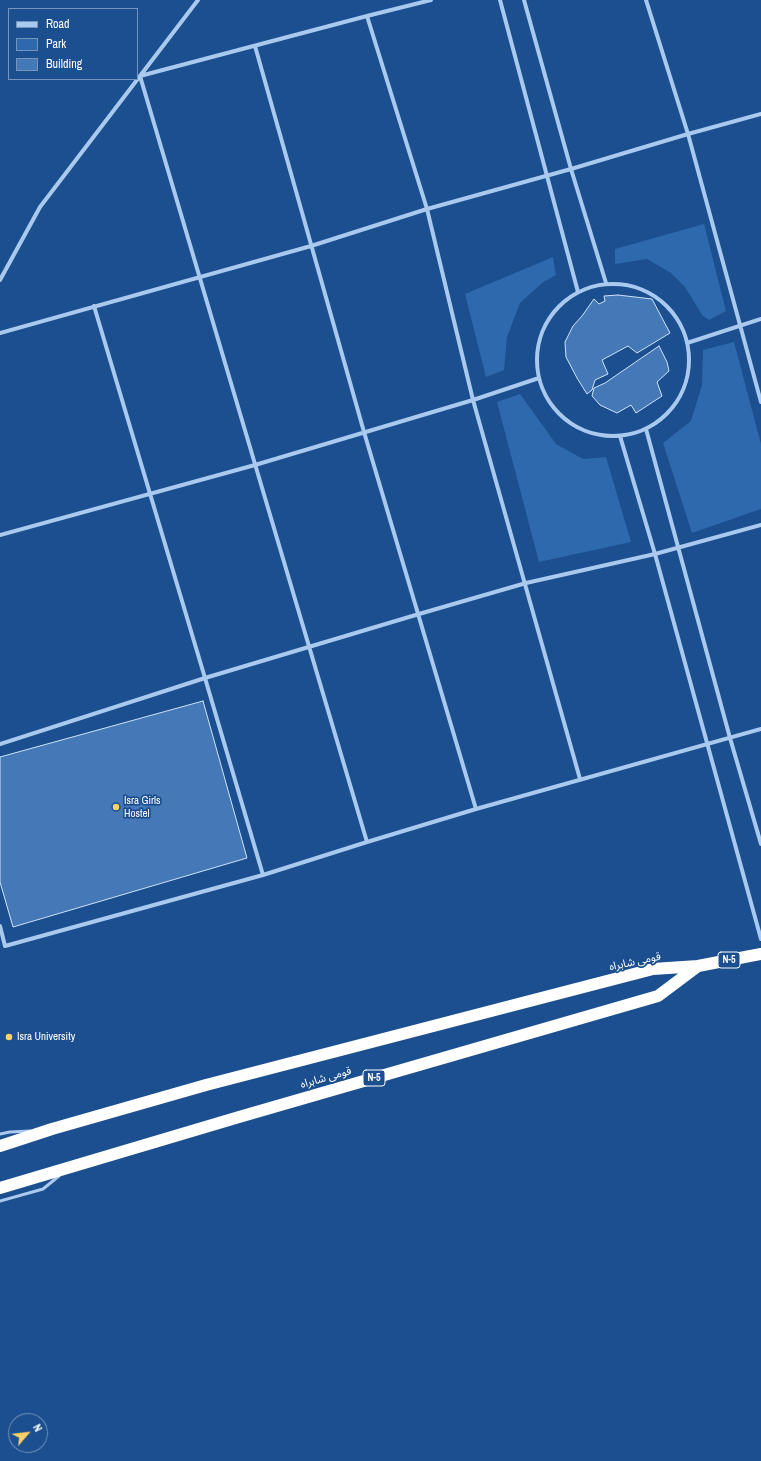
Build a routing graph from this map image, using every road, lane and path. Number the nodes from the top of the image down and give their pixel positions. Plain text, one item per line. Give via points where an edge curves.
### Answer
1 (198, 0) edge
2 (431, 0) edge
3 (500, 0) edge
4 (524, 0) edge
5 (646, 0) edge
6 (367, 16) junction
7 (255, 46) junction
8 (140, 76) junction
9 (138, 79) edge
10 (137, 80) edge
11 (761, 114) edge
12 (688, 134) junction
13 (571, 169) junction
14 (547, 176) junction
15 (427, 210) junction
16 (311, 246) junction
17 (199, 277) junction
18 (0, 280) edge
19 (606, 283) junction
20 (578, 292) junction
21 (94, 306) junction
22 (761, 319) edge
23 (740, 325) junction
24 (0, 333) edge
25 (687, 343) junction
26 (539, 378) junction
27 (473, 400) junction
28 (761, 402) edge
29 (646, 429) junction
30 (364, 432) junction
31 (620, 436) junction
32 (255, 464) junction
33 (150, 493) junction
34 (761, 525) edge
35 (0, 535) edge
36 (677, 547) junction
37 (655, 554) junction
38 (526, 583) junction
39 (419, 614) junction
40 (309, 647) junction
41 (206, 678) junction
42 (761, 729) edge
43 (730, 738) junction
44 (0, 744) edge
45 (707, 745) junction
46 (580, 779) junction
47 (476, 810) junction
48 (367, 842) junction
49 (761, 844) edge
50 (263, 875) junction
51 (0, 926) edge
52 (761, 939) edge
53 (761, 954) edge
54 (698, 966) junction
55 (52, 1129) junction
56 (0, 1134) edge
57 (0, 1146) edge
58 (70, 1167) junction
59 (0, 1188) edge
60 (0, 1201) edge

1 - 8 street
2 - 6 street
3 - 14 street
4 - 13 street
5 - 12 street
6 - 7 street
6 - 15 street
7 - 8 street
7 - 16 street
8 - 9 street
8 - 17 street
10 - 18 street via 40,206
11 - 12 street
12 - 13 street
12 - 23 street
13 - 14 street
13 - 19 street
14 - 15 street
14 - 20 street
15 - 16 street
15 - 27 street
16 - 17 street
16 - 30 street
17 - 21 street
17 - 32 street
19 - 20 street
19 - 25 street via 628,285 649,292 666,305 679,322
20 - 26 street via 560,304 547,321 539,342
21 - 24 street
21 - 33 street
22 - 23 street
23 - 25 street
23 - 28 street
25 - 29 street via 689,368 682,393 667,414
26 - 27 street
26 - 31 street via 550,402 564,417 581,429 600,435
27 - 30 street
27 - 38 street
29 - 31 street
29 - 36 street
30 - 32 street
30 - 39 street
31 - 37 street
32 - 33 street
32 - 40 street
33 - 35 street
33 - 41 street
34 - 36 street
36 - 37 street
36 - 43 street
37 - 38 street
37 - 45 street
38 - 39 street
38 - 46 street
39 - 40 street
39 - 47 street
40 - 41 street
40 - 48 street
41 - 44 street
41 - 50 street
42 - 43 street
43 - 45 street
43 - 49 street
45 - 46 street
45 - 52 street
46 - 47 street
47 - 48 street
48 - 50 street
50 - 51 street via 5,946
53 - 54 highway, قومی شاہراہ / N-5
54 - 55 highway, قومی شاہراہ / N-5 via 653,969 206,1085
54 - 58 highway, قومی شاہراہ / N-5 via 658,996
55 - 56 lane
55 - 57 highway, قومی شاہراہ / N-5
58 - 59 highway, قومی شاہراہ / N-5
58 - 60 lane via 42,1189

